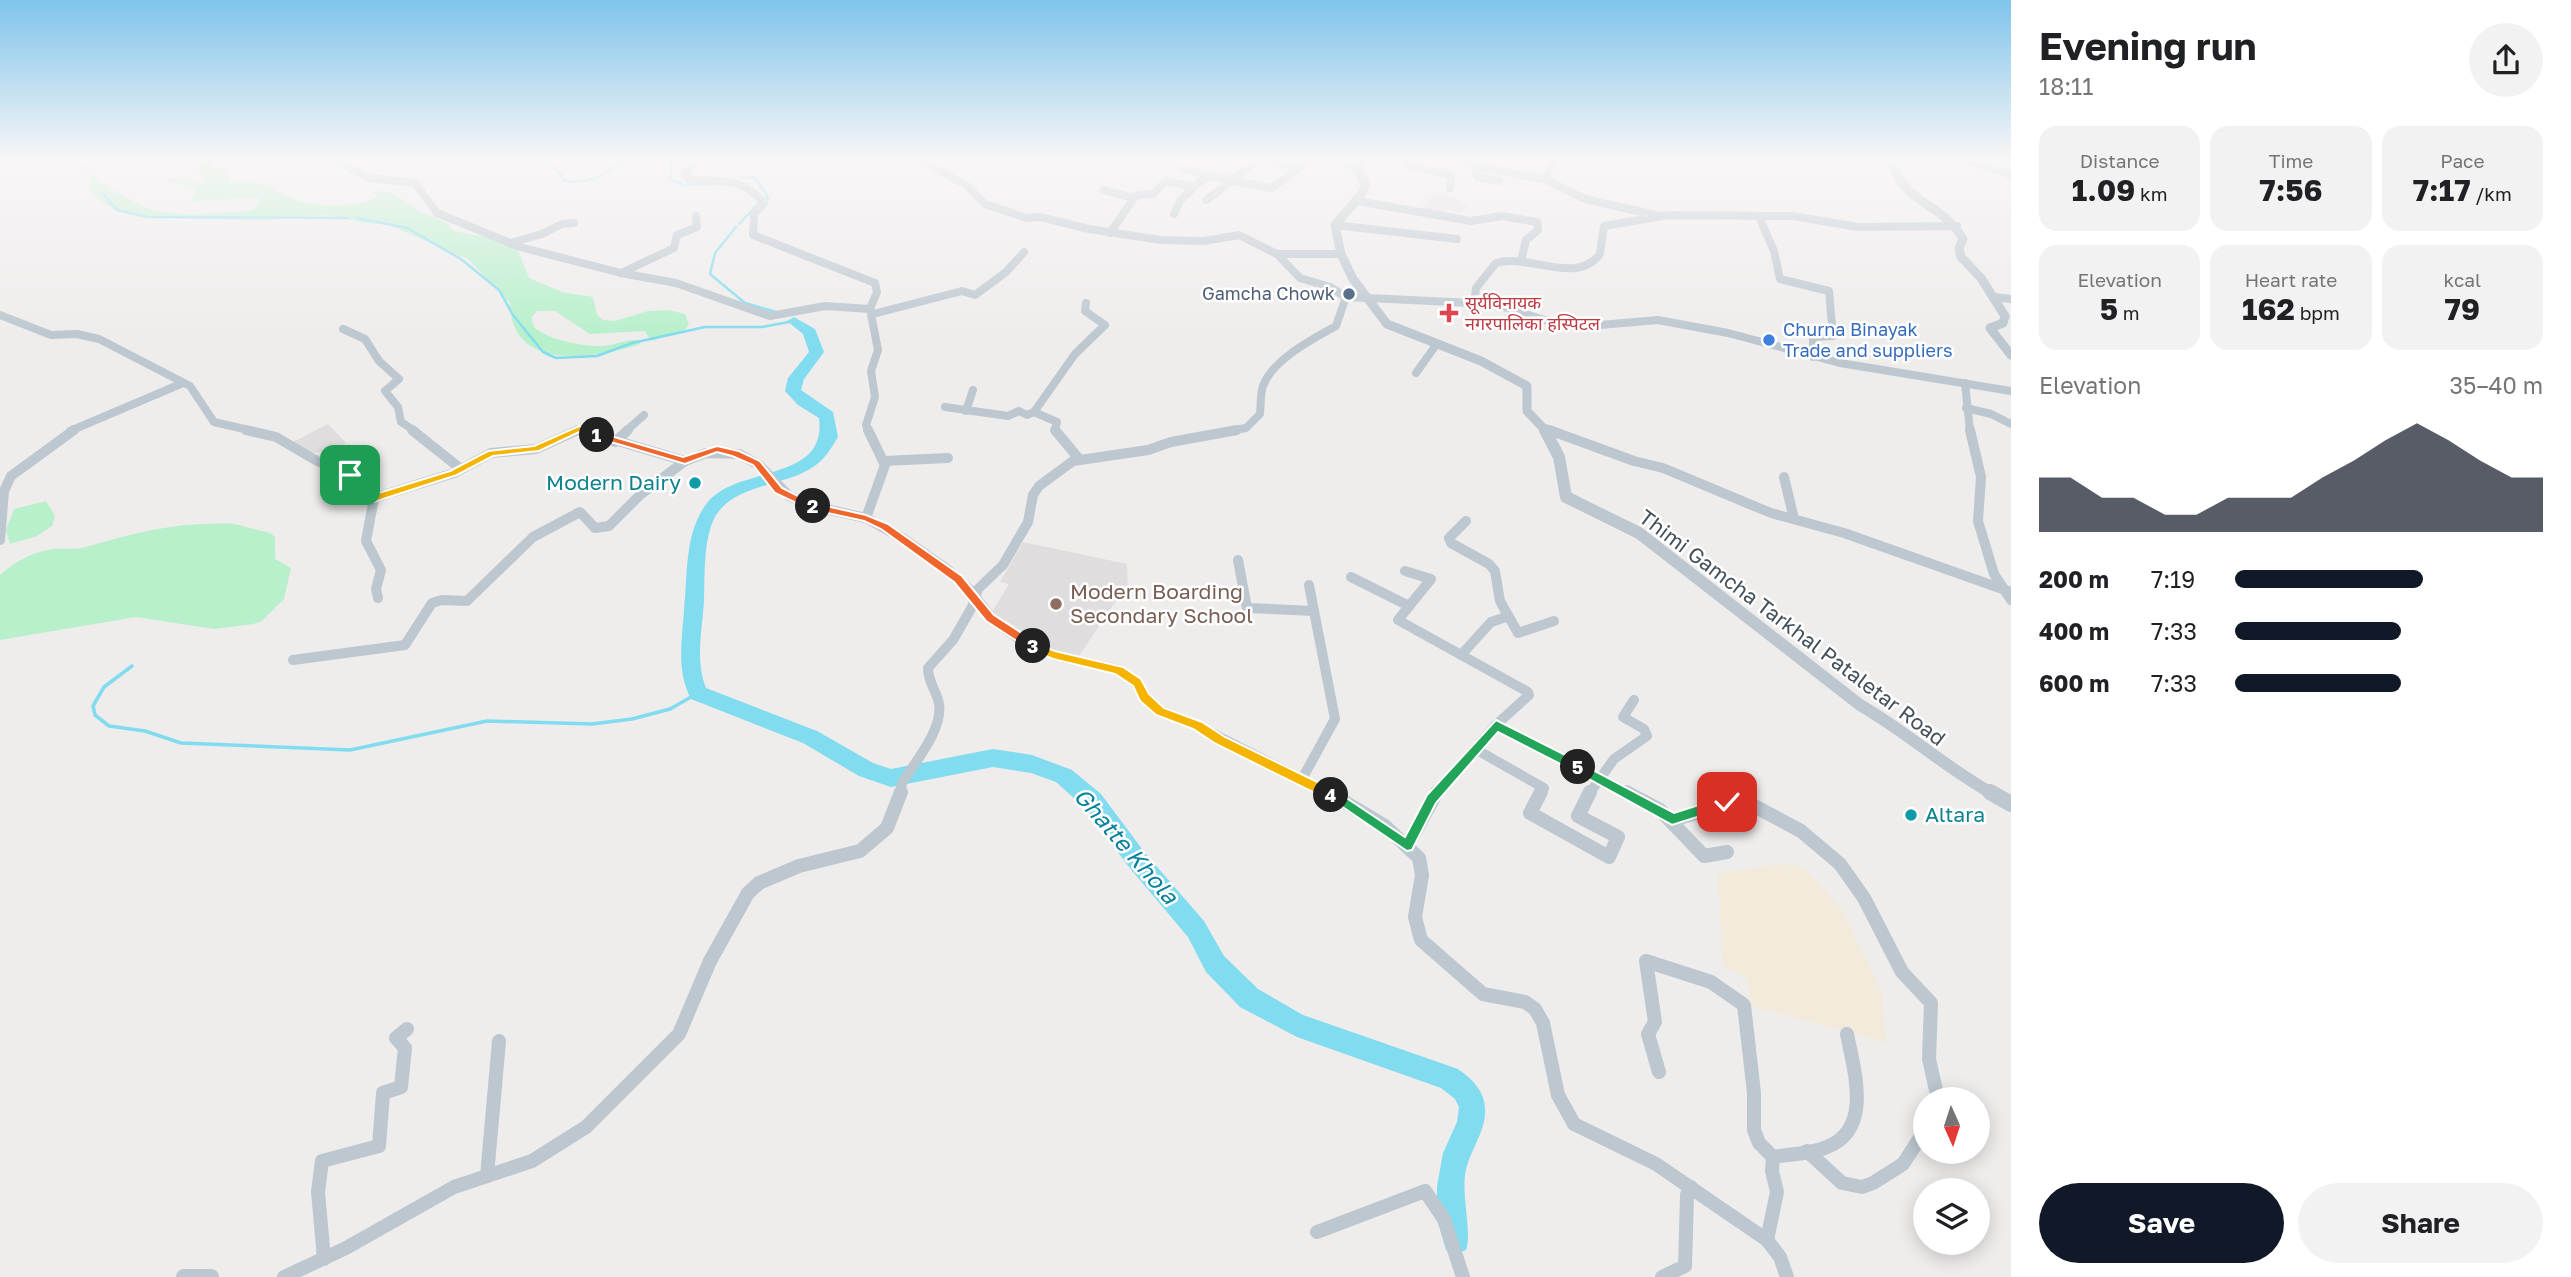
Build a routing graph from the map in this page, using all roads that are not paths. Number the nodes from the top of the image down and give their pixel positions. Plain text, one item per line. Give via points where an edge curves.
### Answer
1 (1759, 217) edge
2 (448, 218) edge
3 (695, 218) edge
4 (754, 218) edge
5 (1043, 218) edge
6 (1120, 218) edge
7 (1339, 218) edge
8 (1452, 218) edge
9 (1492, 218) edge
10 (1511, 218) edge
11 (1651, 218) edge
12 (1814, 218) edge
13 (1945, 218) edge
14 (573, 223) dead end
15 (1335, 225) junction
16 (1957, 226) junction
17 (1110, 233) junction
18 (1457, 239) dead end
19 (510, 243) junction
20 (1024, 252) dead end
21 (1277, 254) junction
22 (1341, 254) junction
23 (1521, 261) junction
24 (621, 273) junction
25 (1346, 297) junction
26 (1994, 297) junction
27 (1367, 299) junction
28 (2011, 299) edge
29 (1086, 303) dead end
30 (1474, 304) junction
31 (872, 312) junction
32 (0, 315) edge
33 (342, 330) dead end
34 (1436, 345) junction
35 (2011, 355) edge
36 (1813, 357) junction
37 (1416, 373) dead end
38 (183, 383) junction
39 (1965, 383) junction
40 (973, 390) dead end
41 (2011, 390) edge
42 (945, 407) dead end
43 (1966, 408) junction
44 (966, 411) junction
45 (1034, 412) junction
46 (644, 415) dead end
47 (2011, 424) edge
48 (1544, 428) junction
49 (615, 442) junction
50 (948, 458) dead end
51 (1080, 460) junction
52 (685, 461) junction
53 (884, 461) junction
54 (461, 469) junction
55 (1784, 477) dead end
56 (374, 498) junction
57 (866, 518) junction
58 (1794, 519) junction
59 (1466, 521) dead end
60 (0, 540) edge
61 (1238, 560) dead end
62 (1405, 572) dead end
63 (1351, 577) dead end
64 (1309, 585) dead end
65 (2008, 591) edge
66 (378, 598) dead end
67 (976, 598) junction
68 (2011, 600) edge
69 (1409, 606) junction
70 (1314, 611) junction
71 (1506, 617) junction
72 (1554, 621) dead end
73 (1462, 654) junction
74 (293, 660) dead end
75 (1634, 699) dead end
76 (1496, 725) junction
77 (1477, 750) junction
78 (1597, 778) junction
79 (1302, 779) junction
80 (2011, 804) edge
81 (1672, 820) junction
82 (1407, 846) junction
83 (1727, 852) dead end
84 (407, 1029) dead end
85 (1847, 1034) dead end
86 (499, 1041) dead end
87 (1659, 1072) dead end
88 (1935, 1087) edge
89 (1913, 1148) edge
90 (1807, 1151) junction
91 (1773, 1157) junction
92 (488, 1176) junction
93 (1691, 1186) junction
94 (1317, 1232) dead end
95 (1767, 1240) junction
96 (324, 1259) junction
97 (184, 1277) edge
98 (211, 1277) edge
99 (284, 1277) edge
100 (1463, 1277) edge
101 (1662, 1277) edge
102 (1787, 1277) edge

1 - 36 street via 1780,279 1829,291 1833,336 1814,337
2 - 19 street
3 - 24 street via 697,227 678,234 674,248
4 - 31 street via 753,235 875,283
5 - 17 street
6 - 17 street
7 - 15 street
8 - 9 street
10 - 23 street via 1537,222 1538,230 1526,240
11 - 23 street via 1604,226 1602,250 1584,266 1553,268
12 - 16 street via 1858,227
13 - 16 street
14 - 19 street via 559,223
15 - 18 street
15 - 22 street, Thimi Gamcha Tarkhal Pataletar Road
16 - 26 street via 1963,239 1961,257
17 - 21 street via 1184,241 1240,235
19 - 24 street
20 - 31 street via 975,295 962,291
21 - 22 street
21 - 25 street via 1300,278 1330,286
22 - 27 street, Thimi Gamcha Tarkhal Pataletar Road
23 - 30 street via 1493,265 1475,287
24 - 31 street via 676,283 775,315 825,306
25 - 27 street
25 - 51 street via 1336,326 1272,371 1262,387 1262,407 1252,425 1148,450
26 - 28 street
26 - 35 street via 2006,320 1991,330
27 - 30 street
27 - 34 street, Thimi Gamcha Tarkhal Pataletar Road via 1387,324
29 - 45 street via 1085,312 1105,325 1082,341
30 - 36 street via 1511,308 1580,326 1639,319 1677,323
31 - 53 street via 878,350 871,371 875,392 866,425
32 - 38 street via 51,335 99,339
33 - 54 street via 365,339 379,361 399,379 385,391 398,407 401,422
34 - 37 street
34 - 48 street, Thimi Gamcha Tarkhal Pataletar Road via 1521,381 1529,389 1527,411
36 - 39 street
38 - 56 street via 190,386 214,422 276,437 350,475
38 - 60 street via 71,431 11,475 4,491
39 - 41 street
39 - 43 street
40 - 44 street
42 - 44 street
43 - 47 street
43 - 65 street via 1981,477 1978,521 1994,574
44 - 45 street via 1008,416
45 - 51 street via 1057,422 1055,432
46 - 49 street
48 - 58 street
48 - 80 street, Thimi Gamcha Tarkhal Pataletar Road via 1561,462 1566,497 1639,533 1852,699 1898,727 1962,778
49 - 52 street
49 - 54 street via 579,429 536,449 491,453
50 - 53 street
51 - 67 street via 1035,490 1028,522 1003,565 978,589
52 - 57 street via 717,449 757,463 788,496
52 - 74 street via 609,526 595,528 580,512 533,537 467,601 431,604 405,645
53 - 57 street
54 - 56 street
55 - 58 street
56 - 66 street via 366,541 381,570
57 - 67 street via 958,579
58 - 65 street
59 - 71 street via 1449,538 1451,544 1495,571
61 - 70 street via 1247,608
62 - 69 street via 1431,579
63 - 69 street
64 - 70 street
65 - 68 street
67 - 79 street via 990,618 1038,649 1119,670 1137,682 1144,698 1160,711
67 - 92 street via 953,640 928,668 928,682 941,711 902,783 887,828 860,851 774,876 748,893 679,1034 586,1127 532,1161
69 - 73 street via 1398,620
70 - 79 street via 1335,719
71 - 72 street via 1518,633
71 - 73 street via 1490,622
73 - 76 street via 1528,692
75 - 78 street via 1623,716 1647,736 1615,756
76 - 77 street
76 - 78 street
77 - 78 street via 1544,788 1530,813 1609,857 1618,837 1578,816
77 - 82 street via 1431,799
78 - 81 street
79 - 82 street via 1356,808
81 - 83 street via 1704,856
81 - 88 street via 1743,800 1798,828 1823,848 1864,898 1904,975 1928,995 1929,1059
82 - 93 street via 1421,860 1413,911 1421,940 1483,994 1525,1002 1535,1009 1544,1023 1558,1095 1574,1124
84 - 96 street via 396,1038 405,1048 401,1087 383,1093 379,1146 322,1161 318,1192
85 - 90 street via 1857,1115 1847,1134 1829,1147
86 - 92 street
87 - 91 street via 1648,1034 1655,1022 1646,961 1711,982 1744,1004 1754,1130
89 - 90 street via 1906,1161 1881,1180 1860,1188 1835,1179
90 - 91 street
91 - 95 street via 1777,1192
92 - 96 street via 454,1187
93 - 95 street
93 - 101 street via 1685,1266
94 - 100 street via 1425,1191 1443,1218
95 - 102 street
96 - 99 street
97 - 98 street

